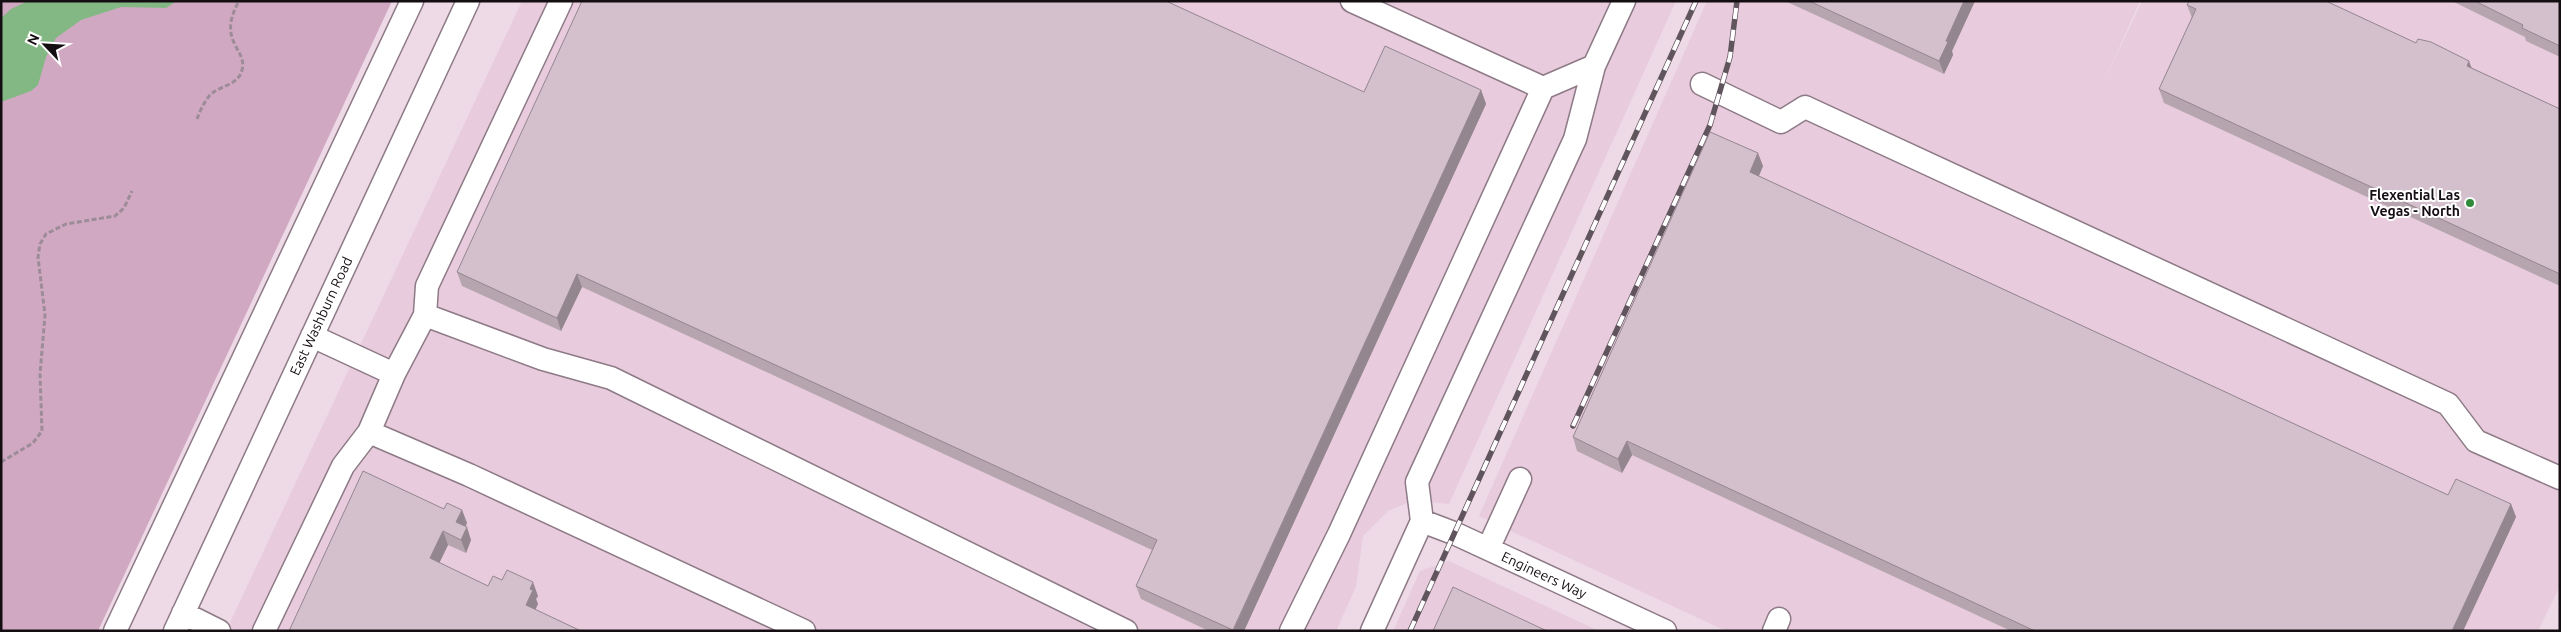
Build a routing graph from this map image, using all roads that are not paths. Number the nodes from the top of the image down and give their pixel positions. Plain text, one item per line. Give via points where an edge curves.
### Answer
1 (412, 1) edge
2 (468, 1) edge
3 (561, 1) edge
4 (1352, 1) edge
5 (1624, 1) edge
6 (1594, 66) junction
7 (1702, 84) dead end
8 (1544, 88) junction
9 (425, 315) junction
10 (312, 336) junction
11 (394, 374) junction
12 (369, 432) junction
13 (2560, 478) edge
14 (1520, 479) dead end
15 (1422, 521) junction
16 (1488, 549) junction
17 (179, 622) edge
18 (115, 631) edge
19 (219, 631) edge
20 (264, 631) edge
21 (804, 631) edge
22 (1126, 631) edge
23 (1290, 631) edge
24 (1372, 631) edge
25 (1665, 631) edge

1 - 18 street
2 - 10 street, East Washburn Road
3 - 9 street via 427,286
4 - 8 street
5 - 6 street
6 - 8 street
6 - 15 street via 1575,139 1417,482
7 - 13 street via 1781,122 1805,107 2448,404 2476,442
8 - 23 street via 1339,534
9 - 11 street
9 - 22 street via 543,359 611,378
10 - 11 street
10 - 17 street, East Washburn Road
11 - 12 street
12 - 20 street via 343,466
12 - 21 street
14 - 16 street
15 - 16 street, Engineers Way
15 - 24 street
16 - 25 street, Engineers Way
17 - 19 street

